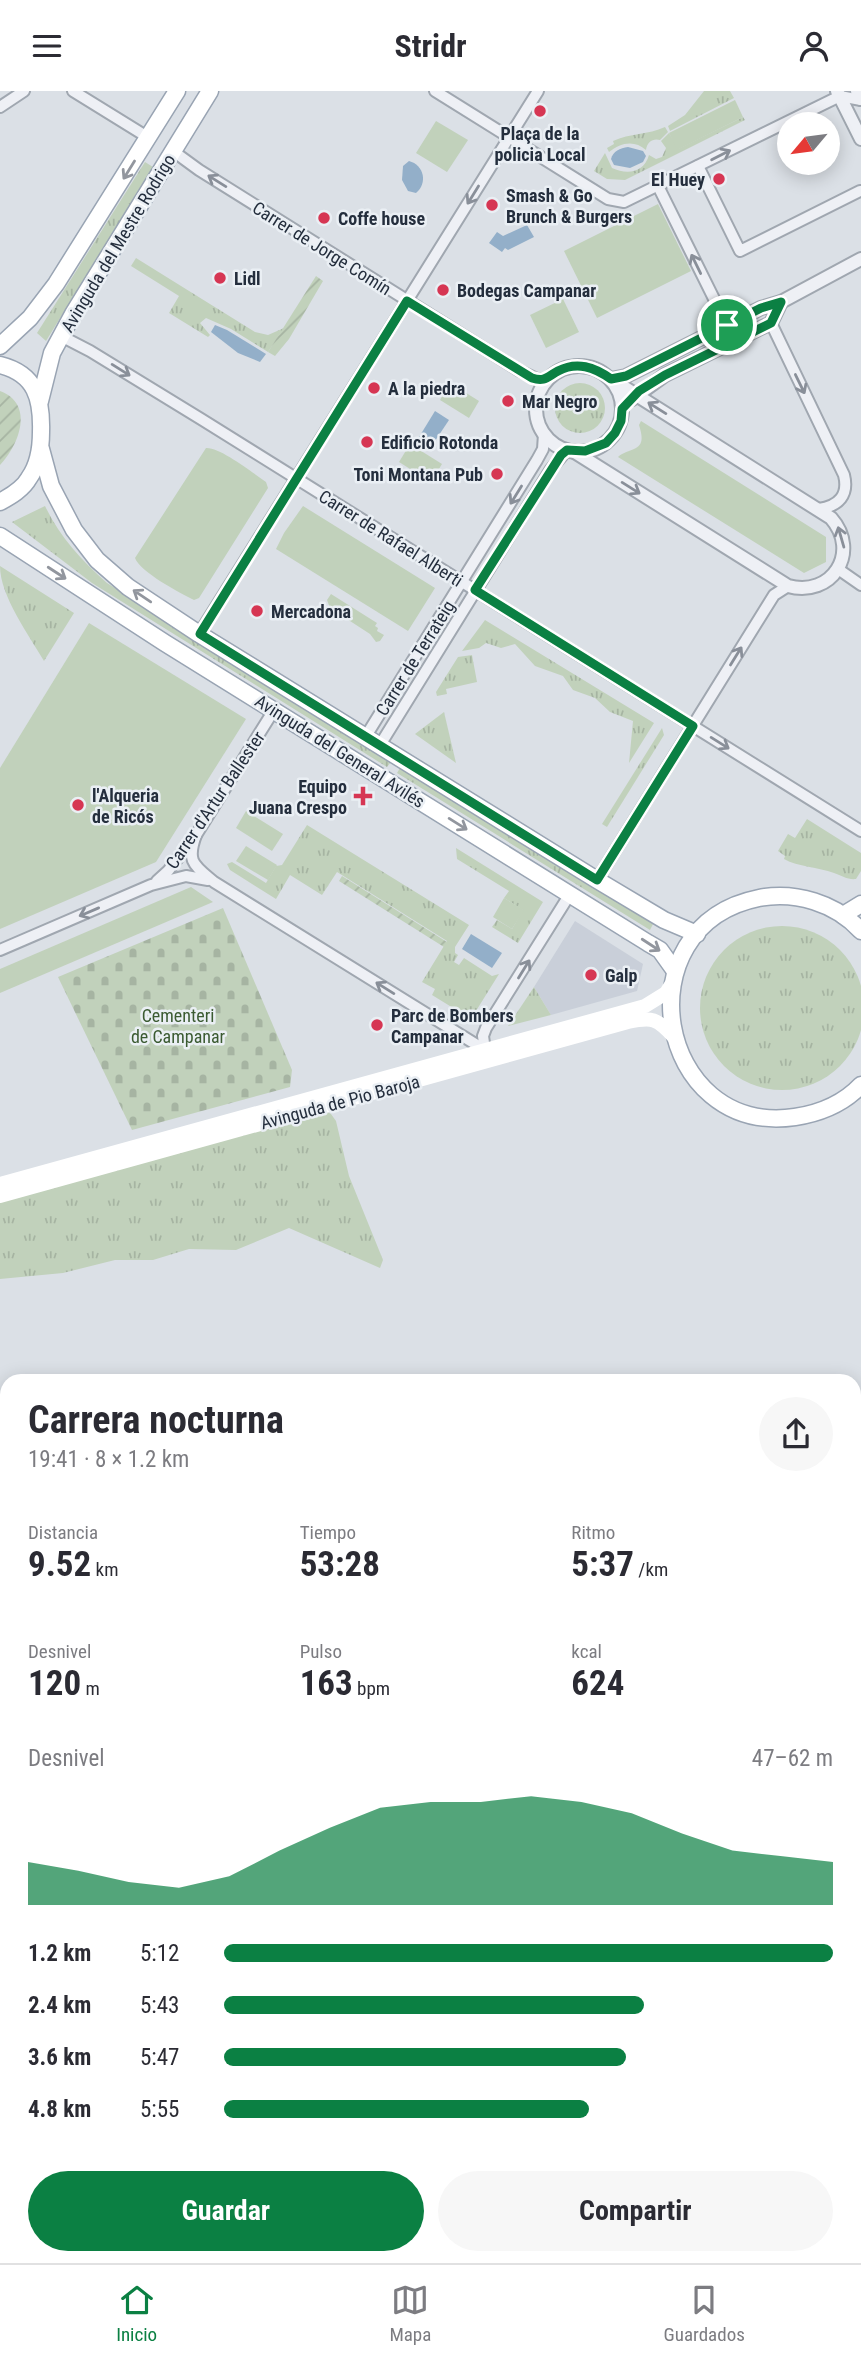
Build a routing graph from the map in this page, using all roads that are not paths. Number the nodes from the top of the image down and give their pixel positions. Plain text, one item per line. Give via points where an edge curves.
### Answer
1 (24, 91) edge
2 (73, 91) edge
3 (177, 91) edge
4 (198, 91) edge
5 (210, 91) edge
6 (435, 91) edge
7 (538, 91) edge
8 (857, 91) edge
9 (838, 93) edge
10 (861, 99) edge
11 (0, 107) edge
12 (194, 115) junction
13 (510, 137) junction
14 (149, 138) junction
15 (861, 139) edge
16 (173, 151) junction
17 (698, 166) junction
18 (658, 186) junction
19 (860, 191) edge
20 (861, 259) edge
21 (407, 301) junction
22 (781, 302) junction
23 (771, 323) junction
24 (727, 325) junction
25 (61, 336) junction
26 (2, 342) edge
27 (0, 365) edge
28 (611, 379) junction
29 (547, 380) junction
30 (636, 395) junction
31 (40, 401) junction
32 (622, 409) junction
33 (544, 434) junction
34 (41, 449) junction
35 (570, 451) junction
36 (296, 479) junction
37 (0, 502) edge
38 (820, 509) junction
39 (0, 536) edge
40 (838, 569) junction
41 (462, 582) junction
42 (861, 585) edge
43 (788, 586) junction
44 (475, 590) junction
45 (200, 634) junction
46 (274, 710) junction
47 (693, 726) junction
48 (373, 740) junction
49 (861, 831) edge
50 (195, 835) junction
51 (597, 880) junction
52 (214, 882) junction
53 (151, 885) junction
54 (570, 894) junction
55 (861, 904) edge
56 (843, 915) junction
57 (861, 931) edge
58 (697, 934) junction
59 (0, 950) edge
60 (673, 978) junction
61 (674, 1037) junction
62 (485, 1050) junction
63 (861, 1085) edge
64 (0, 1184) edge
65 (0, 1196) edge

1 - 11 street
2 - 14 street
3 - 14 main road, Avinguda del Mestre Rodrigo
4 - 12 main road
5 - 12 main road, Avinguda del Mestre Rodrigo
6 - 13 street
7 - 13 street
8 - 10 street
9 - 10 street
9 - 15 street
17 -> 9 street
12 - 16 main road, Avinguda del Mestre Rodrigo
13 - 18 street via 615,202 630,201
13 -> 21 street
14 -> 26 main road, Avinguda del Mestre Rodrigo via 56,284 30,318
21 -> 16 street, Carrer de Jorge Comín
16 - 25 main road, Avinguda del Mestre Rodrigo
17 - 18 street
17 - 19 street via 740,251
24 -> 18 street
20 - 22 street
21 - 29 street, Carrer de Jorge Comín via 532,378
21 - 36 street
22 - 23 street
22 - 24 street
23 - 30 street via 665,375
23 -> 38 street via 846,484 841,500
24 - 28 street via 626,376
25 - 31 main road, Avinguda del Mestre Rodrigo
25 -> 36 street, Carrer de Rafael Alberti
27 - 31 main road via 21,373
28 - 29 street via 588,366 572,366
28 - 30 street
28 - 32 street
29 - 33 street via 536,405
30 - 32 street
38 -> 30 street
31 - 34 main road, Avinguda del Mestre Rodrigo
32 - 35 street via 621,421 606,443
33 - 35 street
33 -> 41 street, Carrer de Terrateig via 537,460
34 - 37 main road via 29,479
45 -> 34 main road, Avinguda del General Avilés via 128,587 97,560 55,496
35 -> 43 street
35 - 44 street, Carrer de Terrateig via 551,469
36 - 41 street, Carrer de Rafael Alberti
36 - 45 street
40 -> 38 street via 843,559 841,534
39 -> 46 main road, Avinguda del General Avilés
40 - 42 street
40 - 43 street via 820,585
41 - 44 street, Carrer de Rafael Alberti
41 - 48 street, Carrer de Terrateig
47 -> 43 street via 774,595
44 - 47 street, Carrer de Rafael Alberti
44 - 48 street, Carrer de Terrateig
45 - 48 main road, Avinguda del General Avilés
46 - 50 street, Carrer d'Artur Ballester
46 -> 54 main road, Avinguda del General Avilés
47 -> 49 street, Carrer de Rafael Alberti
47 - 51 street
48 - 51 main road, Avinguda del General Avilés
50 - 52 street via 193,863
50 - 53 street, Carrer d'Artur Ballester via 168,871
51 - 58 main road, Avinguda del General Avilés
52 - 53 street, Carrer d'Artur Ballester via 186,876
62 -> 52 street
53 -> 59 street, Carrer d'Artur Ballester
54 -> 60 main road, Avinguda del General Avilés via 660,950
62 -> 54 street via 486,1028
55 - 56 main road
56 - 57 main road
56 - 58 main road via 799,897 766,897 735,905
58 - 60 main road
60 - 61 main road via 669,1011
60 - 62 main road, Avinguda de Pio Baroja via 666,993 645,1006
61 - 63 main road via 683,1060 703,1087 731,1107 755,1116 780,1119 814,1114 844,1100
61 - 65 main road, Avinguda de Pio Baroja via 648,1018 628,1022
62 - 64 main road, Avinguda de Pio Baroja

